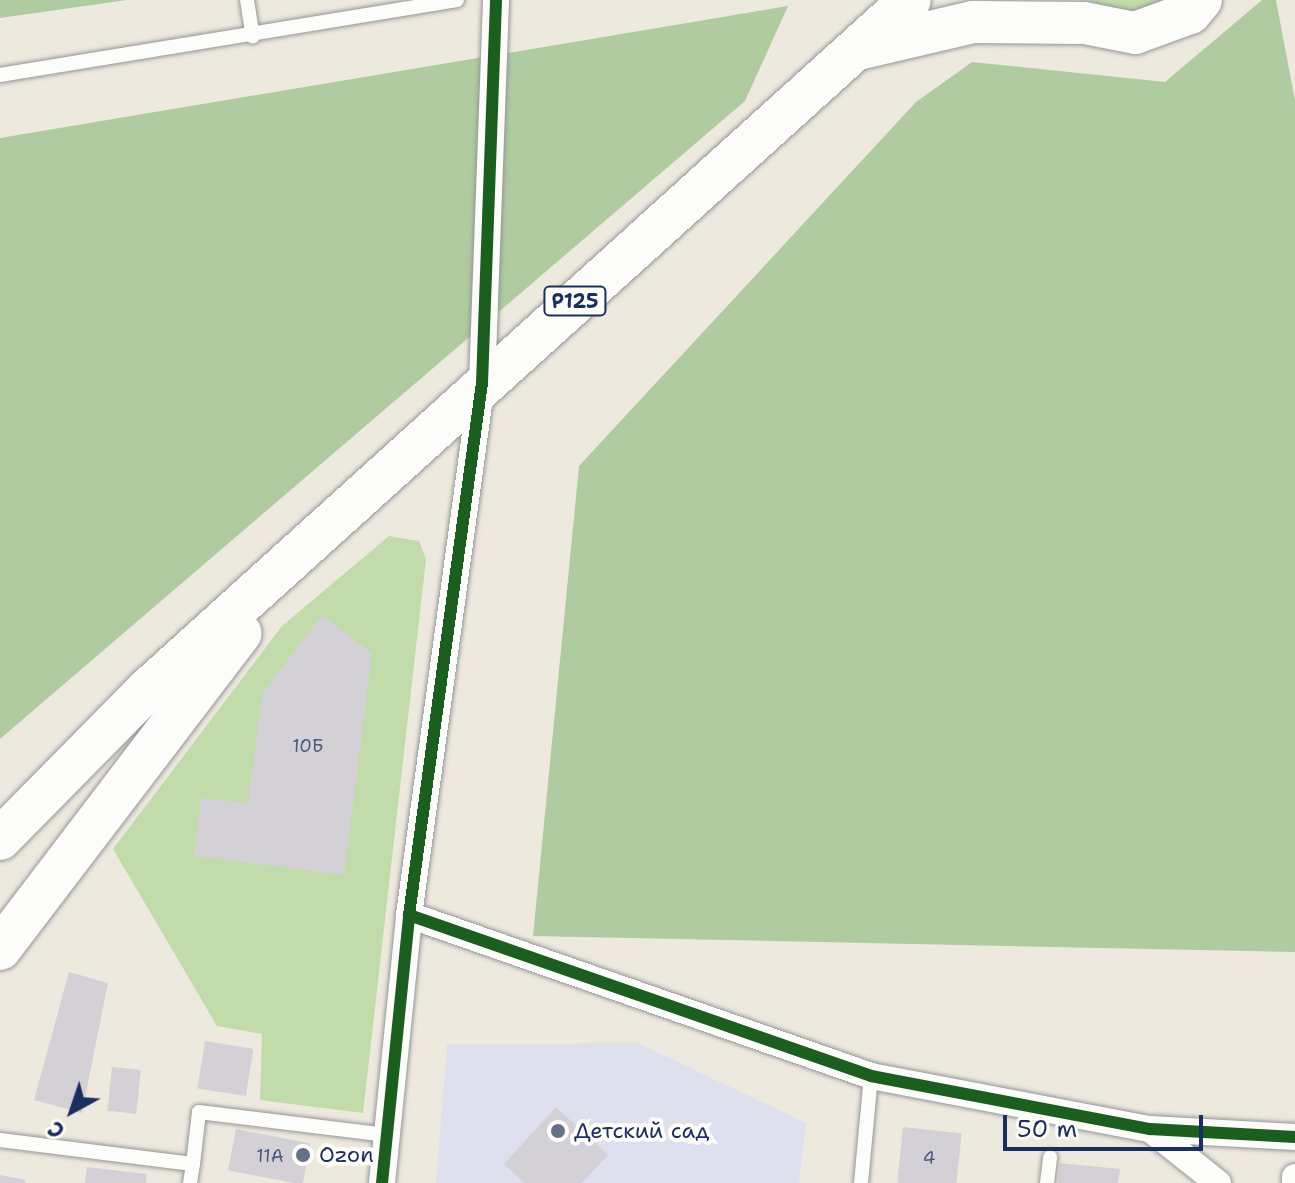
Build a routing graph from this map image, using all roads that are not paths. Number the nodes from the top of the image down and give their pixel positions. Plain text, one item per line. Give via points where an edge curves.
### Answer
1 (247, 0) edge
2 (457, 0) edge
3 (496, 0) edge
4 (910, 0) edge
5 (1201, 0) edge
6 (434, 2) edge
7 (1071, 12) edge
8 (253, 37) junction
9 (862, 48) junction
10 (0, 75) edge
11 (482, 383) junction
12 (295, 563) junction
13 (0, 839) edge
14 (409, 915) junction
15 (0, 949) edge
16 (871, 1076) junction
17 (1150, 1129) junction
18 (387, 1135) junction
19 (1295, 1137) edge
20 (0, 1140) edge
21 (1050, 1157) dead end
22 (193, 1164) junction
23 (190, 1183) edge
24 (382, 1183) edge
25 (861, 1183) edge
26 (1047, 1183) edge
27 (1218, 1183) edge

1 - 8 lane
2 - 6 lane
3 - 11 street
4 - 9 main road, Р125
5 - 7 main road, Р125 via 1190,13 1135,33
6 - 8 lane
7 - 9 main road, Р125 via 973,22
8 - 10 lane
9 - 11 main road, Р125
11 - 12 main road, Р125
11 - 14 street
12 - 13 main road, Р125 via 148,689
12 - 15 main road, Р125
14 - 16 street
14 - 18 street
16 - 17 street
16 - 25 lane
17 - 19 street
17 - 27 street
18 - 22 lane via 199,1112
18 - 24 street
20 - 22 lane
21 - 26 lane
22 - 23 lane

